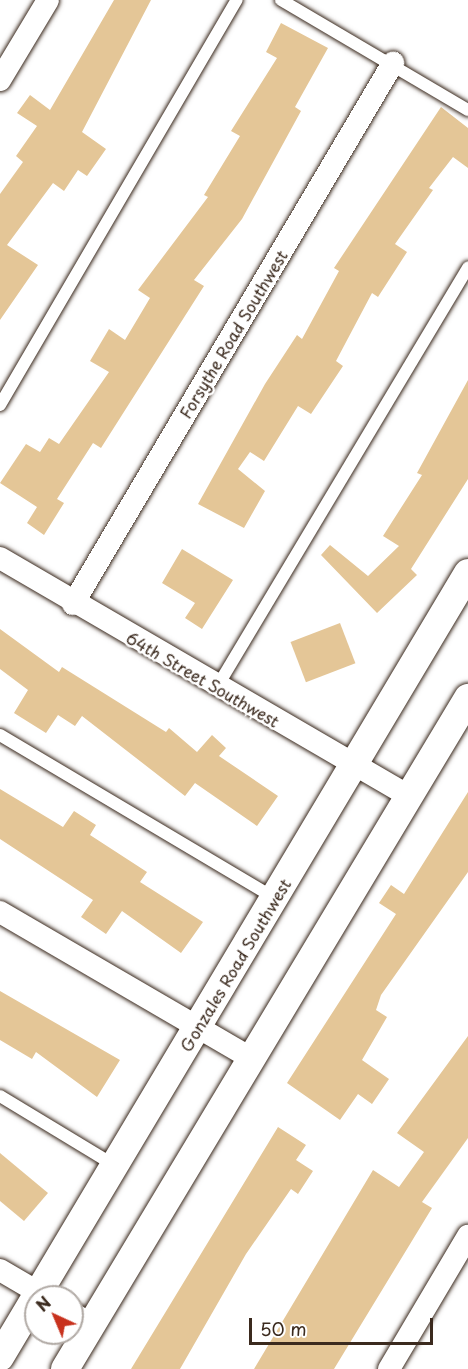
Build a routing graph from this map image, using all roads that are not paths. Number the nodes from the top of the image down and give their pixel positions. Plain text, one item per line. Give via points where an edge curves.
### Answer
1 (48, 0) edge
2 (237, 0) edge
3 (282, 0) edge
4 (393, 63) junction
5 (0, 80) edge
6 (468, 110) edge
7 (468, 267) edge
8 (0, 405) edge
9 (0, 558) edge
10 (468, 573) edge
11 (74, 603) junction
12 (217, 687) junction
13 (468, 698) edge
14 (0, 735) edge
15 (355, 765) junction
16 (409, 796) junction
17 (275, 898) junction
18 (0, 912) edge
19 (198, 1027) junction
20 (249, 1057) junction
21 (0, 1096) edge
22 (114, 1164) junction
23 (468, 1236) edge
24 (0, 1270) edge
25 (25, 1285) edge
26 (47, 1285) edge
27 (84, 1316) edge
28 (24, 1322) edge
29 (73, 1345) edge
30 (0, 1357) edge
31 (65, 1369) edge
32 (389, 1369) edge

1 - 5 street
2 - 8 lane
3 - 4 lane
4 - 6 lane
4 - 11 street, Forsythe Road Southwest
7 - 12 lane
9 - 11 street, 64th Street Southwest
10 - 15 street, Gonzales Road Southwest
11 - 12 street, 64th Street Southwest
12 - 15 street, 64th Street Southwest
13 - 16 street
14 - 17 lane
15 - 16 street, 64th Street Southwest
15 - 17 street, Gonzales Road Southwest
16 - 20 street
17 - 19 street, Gonzales Road Southwest
18 - 19 street
19 - 20 street
19 - 22 street, Gonzales Road Southwest
20 - 27 street
21 - 22 lane
22 - 26 street, Gonzales Road Southwest
23 - 32 street
24 - 25 street
28 - 30 street, Gonzales Road Southwest
29 - 31 street

